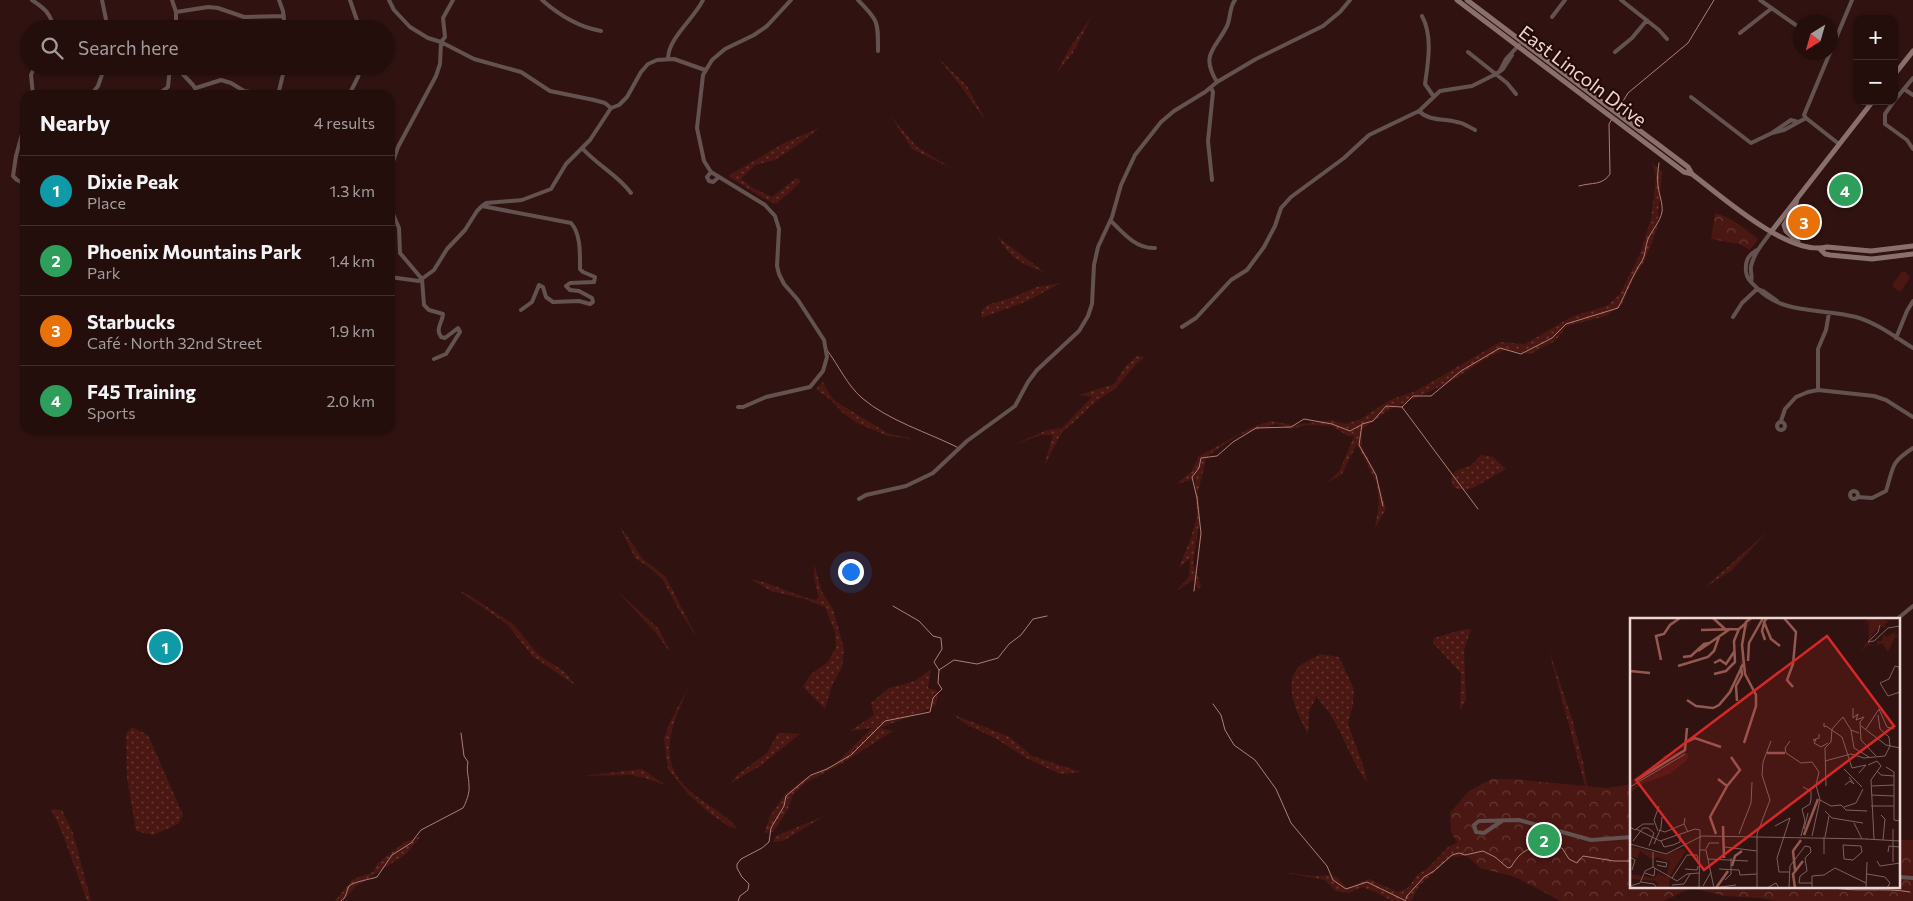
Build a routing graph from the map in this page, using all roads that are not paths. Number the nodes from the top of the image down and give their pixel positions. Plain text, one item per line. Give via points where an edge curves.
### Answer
1 (32, 0) edge
2 (102, 0) edge
3 (172, 0) edge
4 (279, 0) edge
5 (350, 0) edge
6 (389, 0) edge
7 (453, 0) edge
8 (542, 0) edge
9 (703, 0) edge
10 (791, 0) edge
11 (858, 0) edge
12 (1235, 0) edge
13 (1350, 0) edge
14 (1457, 0) edge
15 (1467, 0) edge
16 (1564, 0) edge
17 (1620, 0) edge
18 (1760, 0) edge
19 (1852, 0) edge
20 (1772, 8) junction
21 (176, 12) junction
22 (284, 16) junction
23 (1422, 16) dead end
24 (1552, 17) dead end
25 (52, 20) edge
26 (106, 20) edge
27 (176, 20) edge
28 (284, 20) edge
29 (357, 20) edge
30 (1647, 20) junction
31 (1793, 23) edge
32 (601, 30) dead end
33 (1838, 32) edge
34 (1740, 33) dead end
35 (1667, 39) dead end
36 (442, 42) junction
37 (1520, 44) junction
38 (1913, 51) edge
39 (878, 52) dead end
40 (1468, 52) dead end
41 (1615, 52) dead end
42 (668, 58) junction
43 (1826, 60) edge
44 (705, 70) junction
45 (1898, 70) edge
46 (1496, 74) junction
47 (31, 75) edge
48 (102, 75) edge
49 (169, 75) edge
50 (184, 75) edge
51 (283, 75) edge
52 (358, 75) edge
53 (1913, 78) edge
54 (1217, 82) junction
55 (196, 88) joint
56 (1211, 88) junction
57 (1904, 89) junction
58 (32, 90) edge
59 (95, 90) edge
60 (164, 90) edge
61 (242, 90) edge
62 (279, 90) edge
63 (352, 90) edge
64 (1516, 94) dead end
65 (1913, 95) edge
66 (1898, 96) edge
67 (1434, 97) junction
68 (1690, 97) dead end
69 (1870, 105) edge
70 (1891, 105) edge
71 (611, 108) junction
72 (1419, 111) junction
73 (1806, 118) junction
74 (1475, 130) dead end
75 (20, 141) edge
76 (1839, 144) junction
77 (582, 148) junction
78 (1913, 149) edge
79 (395, 156) edge
80 (711, 172) junction
81 (719, 178) junction
82 (1212, 180) dead end
83 (20, 182) edge
84 (631, 193) dead end
85 (1797, 197) junction
86 (482, 206) junction
87 (395, 219) edge
88 (1111, 221) junction
89 (1771, 232) junction
90 (1800, 244) junction
91 (1913, 246) edge
92 (1155, 248) dead end
93 (1820, 249) junction
94 (1913, 254) edge
95 (395, 278) edge
96 (422, 279) junction
97 (1758, 289) junction
98 (1913, 301) edge
99 (521, 310) dead end
100 (1829, 313) junction
101 (1733, 317) dead end
102 (1182, 327) dead end
103 (1896, 338) junction
104 (1913, 348) edge
105 (434, 360) dead end
106 (1818, 390) junction
107 (738, 407) dead end
108 (1913, 417) edge
109 (1781, 421) dead end
110 (1913, 448) edge
111 (1858, 497) dead end
112 (859, 499) dead end
113 (1913, 606) edge
114 (1898, 618) edge
115 (1502, 821) junction
116 (1630, 837) edge
117 (1900, 877) edge
118 (1913, 878) edge

1 - 25 street via 47,11
2 - 26 street
3 - 21 street
4 - 22 street
5 - 29 street
6 - 36 street via 410,27
7 - 36 street via 444,18 445,37
8 - 32 street via 564,18
9 - 42 street via 676,37
10 - 44 street via 767,26 720,52
11 - 39 street via 876,20
12 - 54 street via 1226,27 1209,59
13 - 54 street via 1323,26 1256,58
14 - 37 main road, East Lincoln Drive
15 - 37 main road, East Lincoln Drive
16 - 24 street
17 - 30 street
18 - 20 street
19 - 33 street
20 - 31 street
20 - 34 street
21 - 22 street via 208,7 244,17
21 - 27 street
22 - 28 street
23 - 67 street via 1426,23 1429,55 1425,84
30 - 35 street
30 - 41 street
36 - 71 street via 474,59 521,72 550,92 594,100
36 - 79 street via 436,76
37 - 46 street
37 - 89 main road, East Lincoln Drive
38 - 45 main road
40 - 46 street
42 - 44 street
42 - 71 street via 648,64 626,99
43 - 73 street via 1805,112
44 - 80 street via 697,128 706,166
46 - 64 street
46 - 67 street via 1472,86 1444,90
47 - 58 street
48 - 59 street
49 - 60 street via 168,87
50 - 55 street
51 - 62 street
52 - 63 street
53 - 57 street
54 - 56 street
55 - 61 street via 221,80
56 - 82 street via 1208,141
56 - 88 street via 1165,118 1140,147 1124,179
57 - 65 street
57 - 66 street
67 - 72 street
68 - 73 street via 1751,143 1792,120 1798,122
69 - 76 main road
70 - 78 street via 1885,114 1885,124 1907,140
71 - 77 street
72 - 74 street via 1424,116 1454,121
72 - 102 street via 1369,135 1291,197 1282,208 1264,248 1247,270 1231,280 1196,318
73 - 76 street
75 - 83 street via 13,176
76 - 85 main road
77 - 84 street via 622,181
77 - 86 street via 566,164 548,191 522,200
80 - 81 street
80 - 81 street via 708,181
81 - 107 street via 765,205 775,216 779,229 779,274 824,340 827,350 826,365 810,387
85 - 89 main road
85 - 90 main road via 1795,208 1784,225
86 - 96 street via 434,270
86 - 99 street via 571,222 576,230 580,269 595,277 594,282 566,286 592,298 590,304 553,302 539,285 532,302
87 - 96 street via 399,228 400,253
88 - 92 street via 1130,239
88 - 112 street via 1096,256 1092,304 1085,322 1074,337 1038,370 1015,406 921,480 894,490 866,494
89 - 90 main road, East Lincoln Drive
89 - 97 street via 1757,250 1748,272
90 - 93 main road, East Lincoln Drive
91 - 93 main road, East Lincoln Drive via 1871,251
93 - 94 main road, East Lincoln Drive via 1830,255 1872,259
95 - 96 street
96 - 105 street via 424,305 443,314 438,329 441,337 445,338 458,328 460,332 446,354
97 - 100 street via 1790,307
97 - 101 street via 1742,303
98 - 103 street
100 - 103 street via 1855,317
100 - 106 street via 1818,349
103 - 104 street
106 - 108 street via 1874,396
106 - 109 street via 1802,394 1789,403
110 - 111 street via 1894,463 1886,490 1872,498
113 - 114 street
115 - 115 street via 1479,822 1474,828 1484,834
115 - 116 street via 1519,820 1591,840
117 - 118 street

